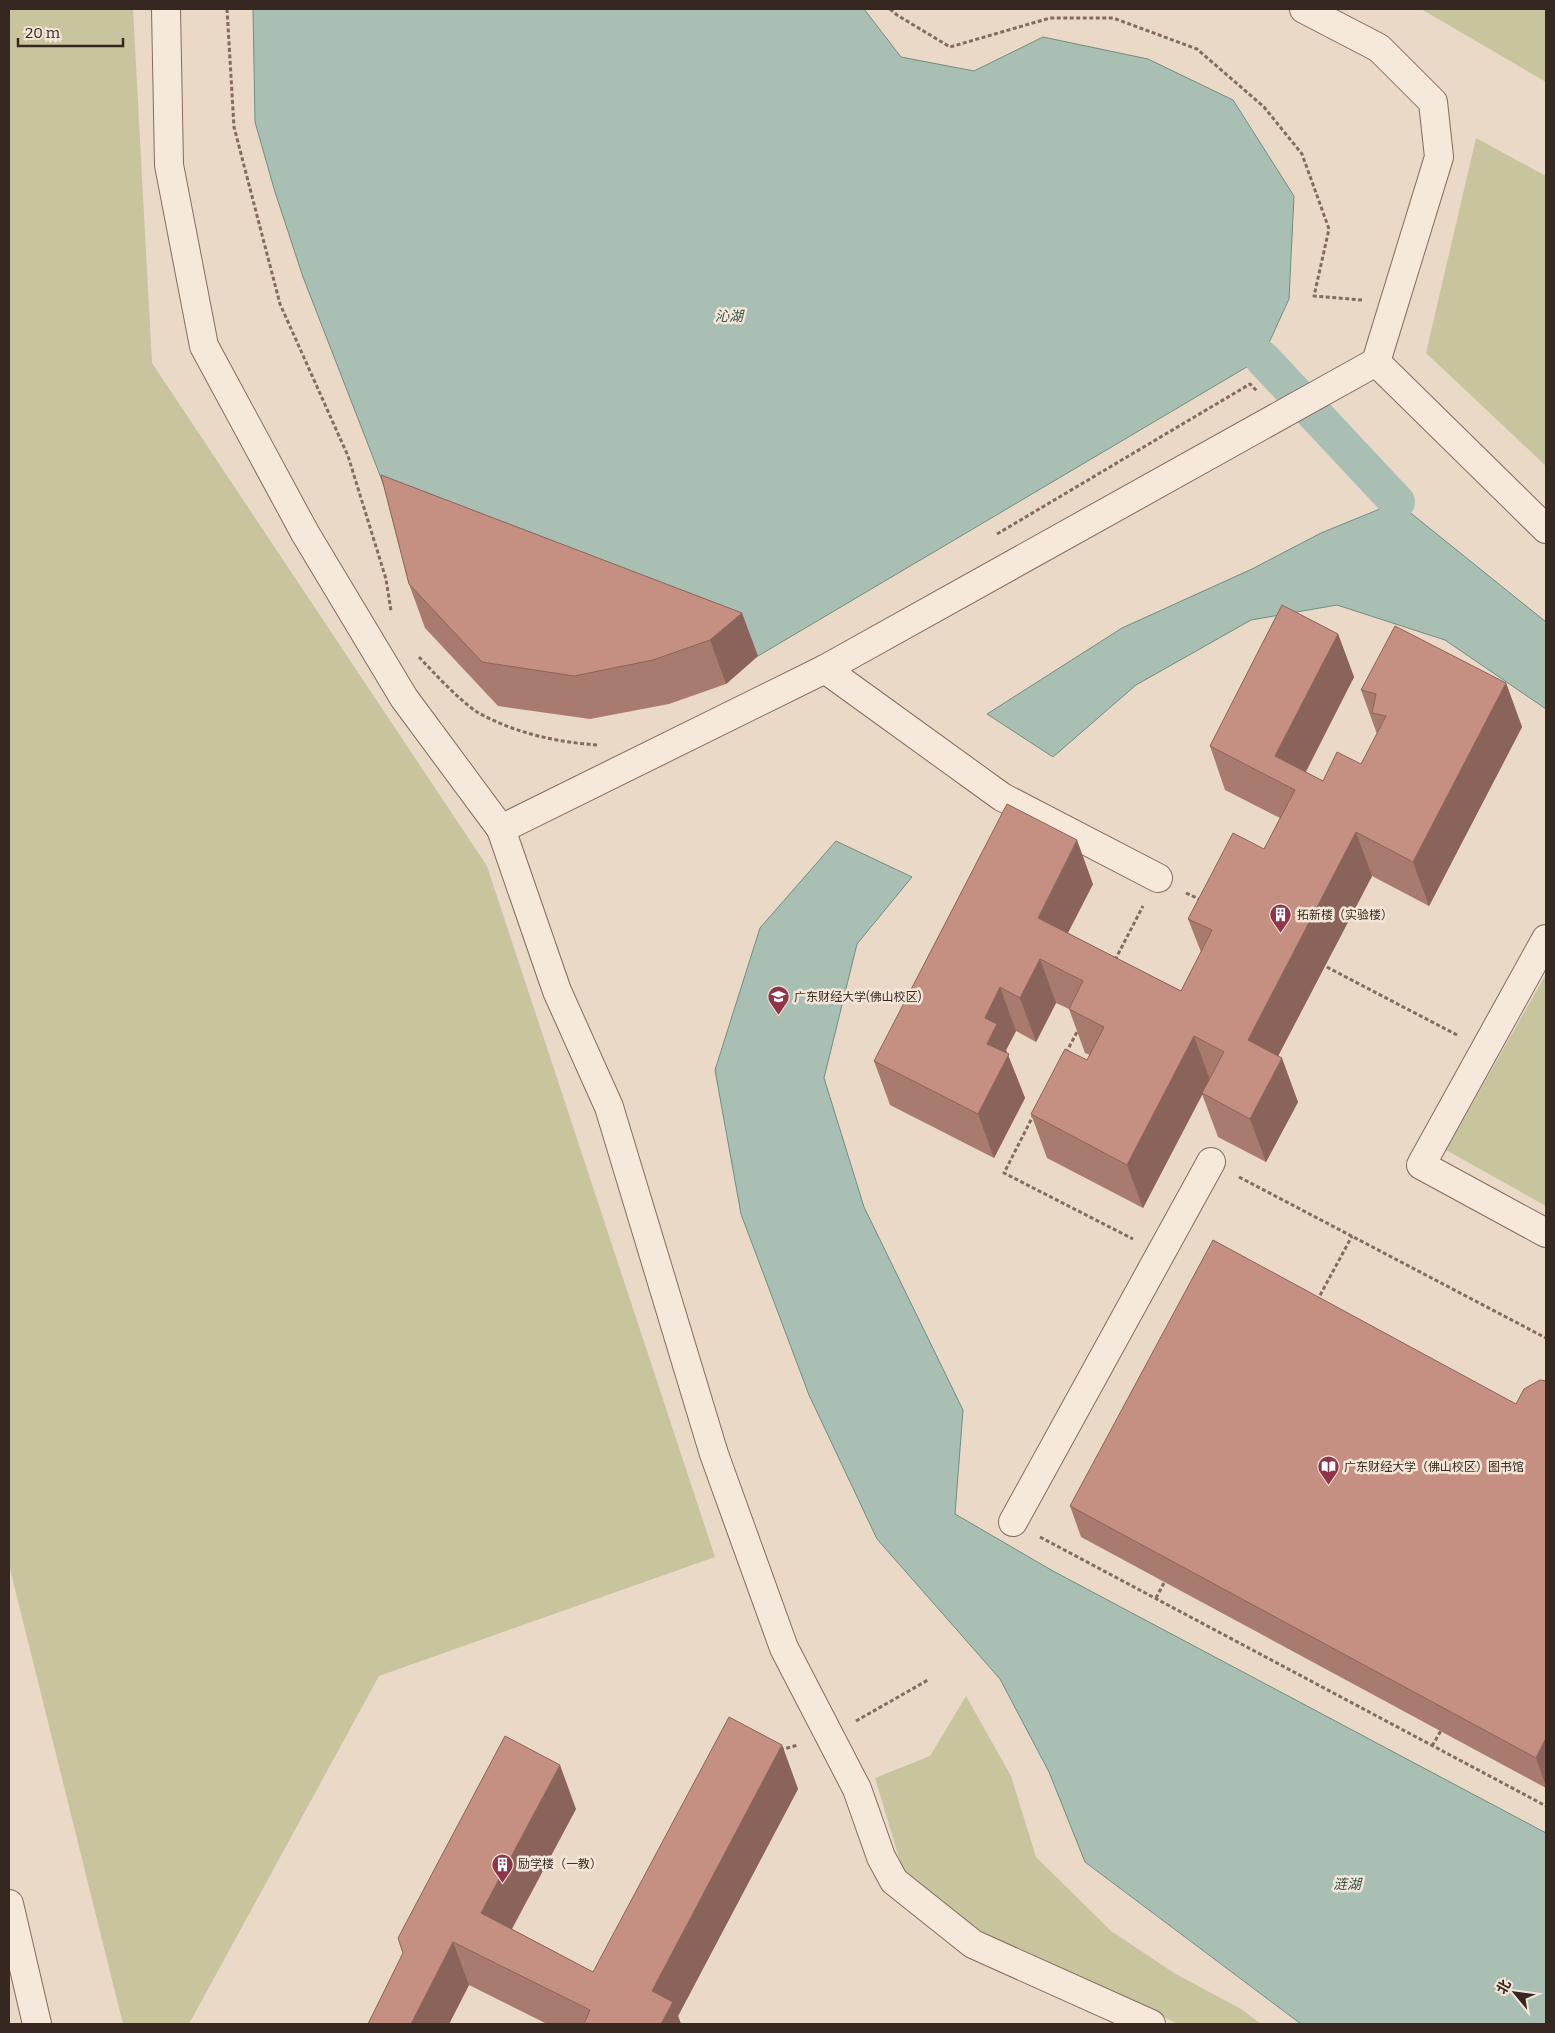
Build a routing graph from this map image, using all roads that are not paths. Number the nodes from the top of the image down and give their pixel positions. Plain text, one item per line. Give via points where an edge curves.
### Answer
1 (166, 9) edge
2 (1304, 9) edge
3 (1374, 363) junction
4 (1546, 529) edge
5 (825, 669) junction
6 (501, 829) junction
7 (1158, 878) road end
8 (1546, 939) edge
9 (1211, 1162) road end
10 (1546, 1233) edge
11 (1013, 1522) road end
12 (9, 1904) edge
13 (37, 2024) edge
14 (1151, 2024) edge

1 - 6 street via 169,165 204,346 304,533 404,698
2 - 3 street via 1379,48 1434,102 1438,157
3 - 4 street
3 - 5 street
5 - 6 street
5 - 7 street via 1002,797
6 - 14 street via 557,991 609,1107 714,1454 784,1648 858,1789 881,1857 894,1881 973,1944
8 - 10 street via 1421,1165
9 - 11 street
12 - 13 street

